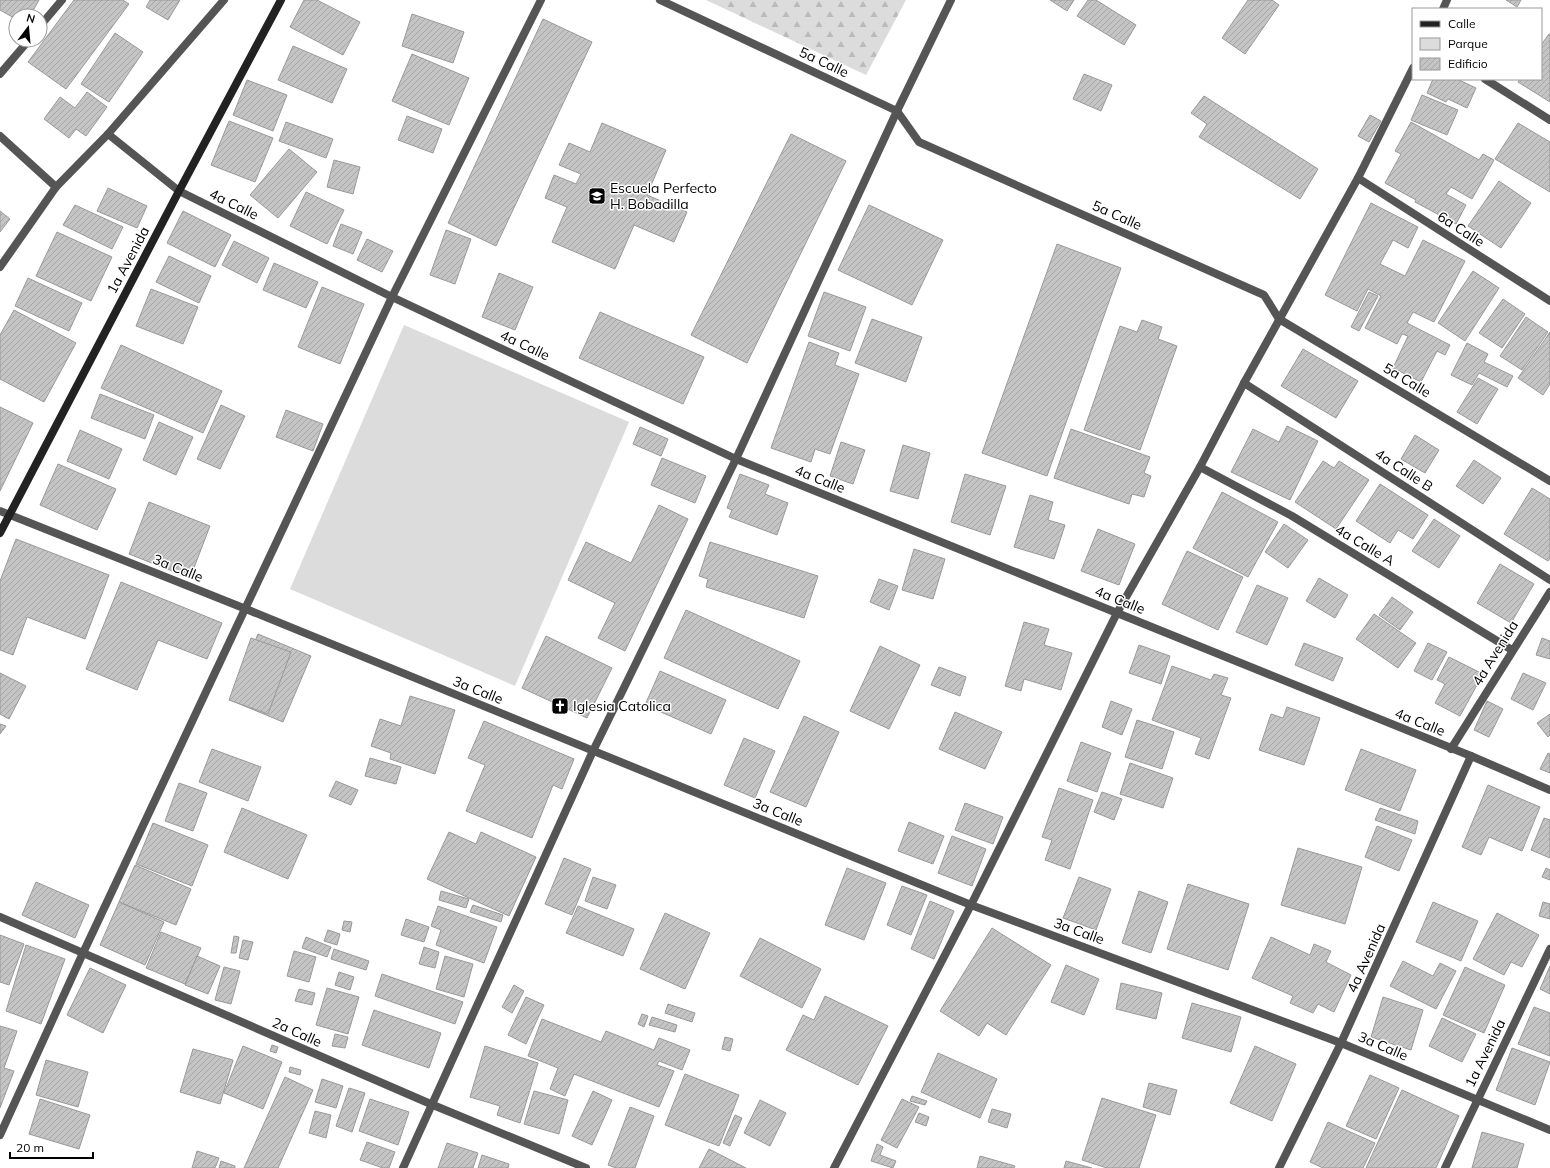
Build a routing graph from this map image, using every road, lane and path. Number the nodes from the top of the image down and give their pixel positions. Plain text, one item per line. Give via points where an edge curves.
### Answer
1 (62, 0) edge
2 (224, 0) edge
3 (281, 0) edge
4 (540, 0) edge
5 (660, 0) edge
6 (951, 0) edge
7 (48, 17) edge
8 (21, 48) edge
9 (1412, 70) edge
10 (0, 74) edge
11 (1487, 80) edge
12 (897, 111) junction
13 (1550, 120) edge
14 (108, 134) junction
15 (0, 136) edge
16 (1358, 178) junction
17 (56, 187) junction
18 (179, 191) junction
19 (0, 268) edge
20 (392, 297) junction
21 (1550, 301) edge
22 (1279, 319) junction
23 (1244, 383) junction
24 (736, 459) junction
25 (1200, 467) junction
26 (1550, 481) edge
27 (0, 511) edge
28 (9, 514) junction
29 (0, 533) edge
30 (1550, 580) edge
31 (1550, 592) edge
32 (246, 609) junction
33 (1118, 613) junction
34 (1512, 650) junction
35 (1450, 749) junction
36 (593, 751) junction
37 (1471, 756) junction
38 (1550, 790) edge
39 (971, 905) junction
40 (0, 917) edge
41 (1550, 949) edge
42 (83, 952) junction
43 (1341, 1043) junction
44 (1477, 1100) junction
45 (433, 1105) junction
46 (1550, 1130) edge
47 (0, 1135) edge
48 (403, 1168) edge
49 (586, 1168) edge
50 (834, 1168) edge
51 (1279, 1168) edge
52 (1445, 1168) edge

1 - 7 street
2 - 14 street
3 - 18 street, 1a Avenida
4 - 20 street
5 - 12 street, 5a Calle
6 - 12 street
8 - 10 street
9 - 16 street
11 - 13 street
12 - 22 street, 5a Calle via 919,142 1264,295
12 - 24 street
14 - 17 street
14 - 18 street, 4a Calle
15 - 17 street
16 - 21 street, 6a Calle
16 - 22 street
17 - 19 street
18 - 20 street, 4a Calle
18 - 28 street, 1a Avenida
20 - 24 street, 4a Calle
20 - 32 street
22 - 23 street
22 - 26 street, 5a Calle
23 - 25 street
23 - 30 street, 4a Calle B
24 - 33 street, 4a Calle
24 - 36 street
25 - 33 street
25 - 34 street, 4a Calle A via 1292,516
27 - 28 street, 3a Calle
28 - 29 street, 1a Avenida
28 - 32 street, 3a Calle
31 - 34 street, 4a Avenida
32 - 36 street, 3a Calle
32 - 42 street
33 - 35 street, 4a Calle
33 - 39 street
34 - 35 street, 4a Avenida
35 - 37 street, 4a Calle
36 - 39 street, 3a Calle
36 - 45 street
37 - 38 street, 4a Calle
37 - 43 street, 4a Avenida
39 - 43 street, 3a Calle
39 - 50 street
40 - 42 street, 2a Calle
41 - 44 street, 1a Avenida
42 - 45 street, 2a Calle
42 - 47 street
43 - 44 street, 3a Calle
43 - 51 street, 4a Avenida
44 - 46 street, 3a Calle
44 - 52 street, 1a Avenida
45 - 48 street
45 - 49 street, 2a Calle

